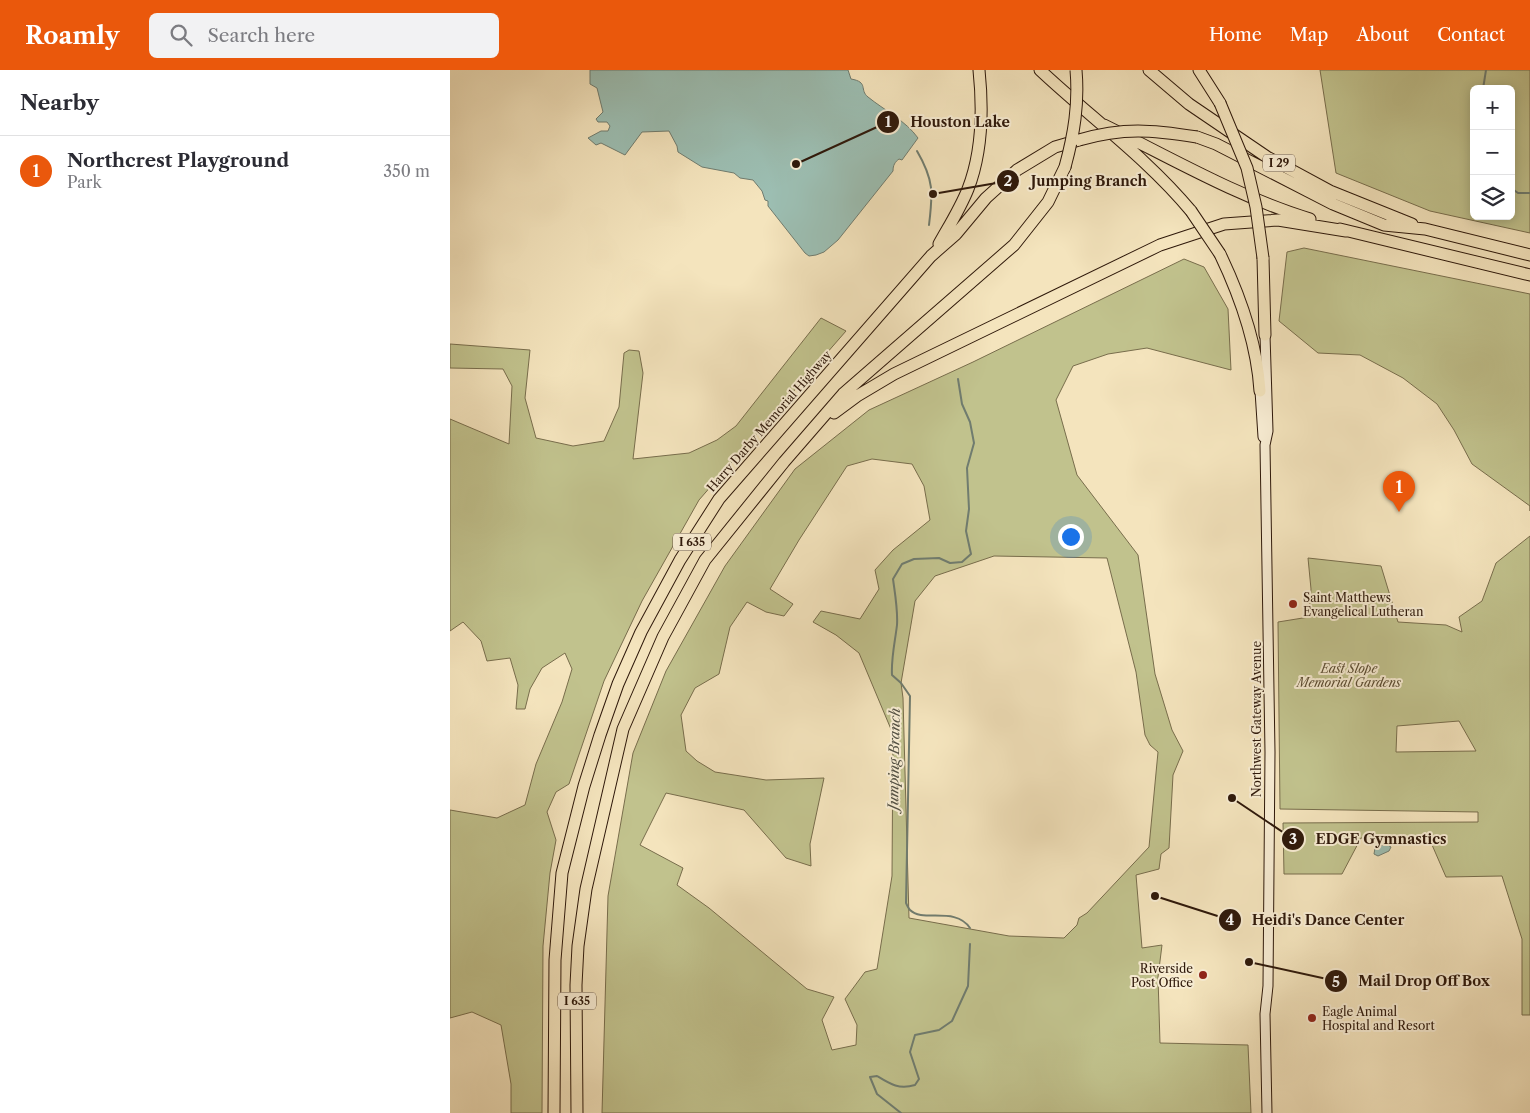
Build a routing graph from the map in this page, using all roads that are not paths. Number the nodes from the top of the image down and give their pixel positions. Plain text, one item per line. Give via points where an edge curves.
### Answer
1 (979, 70) edge
2 (1040, 70) edge
3 (1076, 70) edge
4 (1149, 70) edge
5 (1199, 70) edge
6 (1104, 125) junction
7 (1425, 229) junction
8 (1346, 231) junction
9 (1530, 254) edge
10 (931, 256) junction
11 (1530, 275) edge
12 (1265, 335) joint
13 (1260, 392) joint
14 (818, 424) junction
15 (1265, 445) junction
16 (554, 1113) edge
17 (577, 1113) edge
18 (1267, 1113) edge

1 - 10 highway via 981,122 969,187
2 - 6 highway
3 - 14 highway, bridge via 1075,122 1065,167 1048,202 1014,245 844,394
4 - 7 highway, I 29 via 1188,104 1267,156 1330,191
5 - 12 highway, bridge via 1220,103 1247,168 1263,258
6 - 8 highway via 1280,210
6 - 13 highway, bridge via 1152,168 1191,211 1220,254 1246,313
7 - 9 highway, I 29
7 - 10 highway, bridge via 1384,225 1333,204 1197,137 1134,130 1095,135 1055,147 1017,170
8 - 11 highway
8 - 14 highway via 1278,220 1224,224 1160,245 894,374
10 - 16 highway, Harry Darby Memorial Highway / I 635 via 719,499 640,632 600,735 562,873 555,960
12 - 15 main road, Northwest Gateway Avenue via 1268,431
13 - 15 main road, Northwest Gateway Avenue via 1261,430
14 - 17 highway, I 635 via 705,560 663,637 623,729 591,863 578,946
15 - 18 main road, Northwest Gateway Avenue via 1270,752 1268,986 1264,1014

